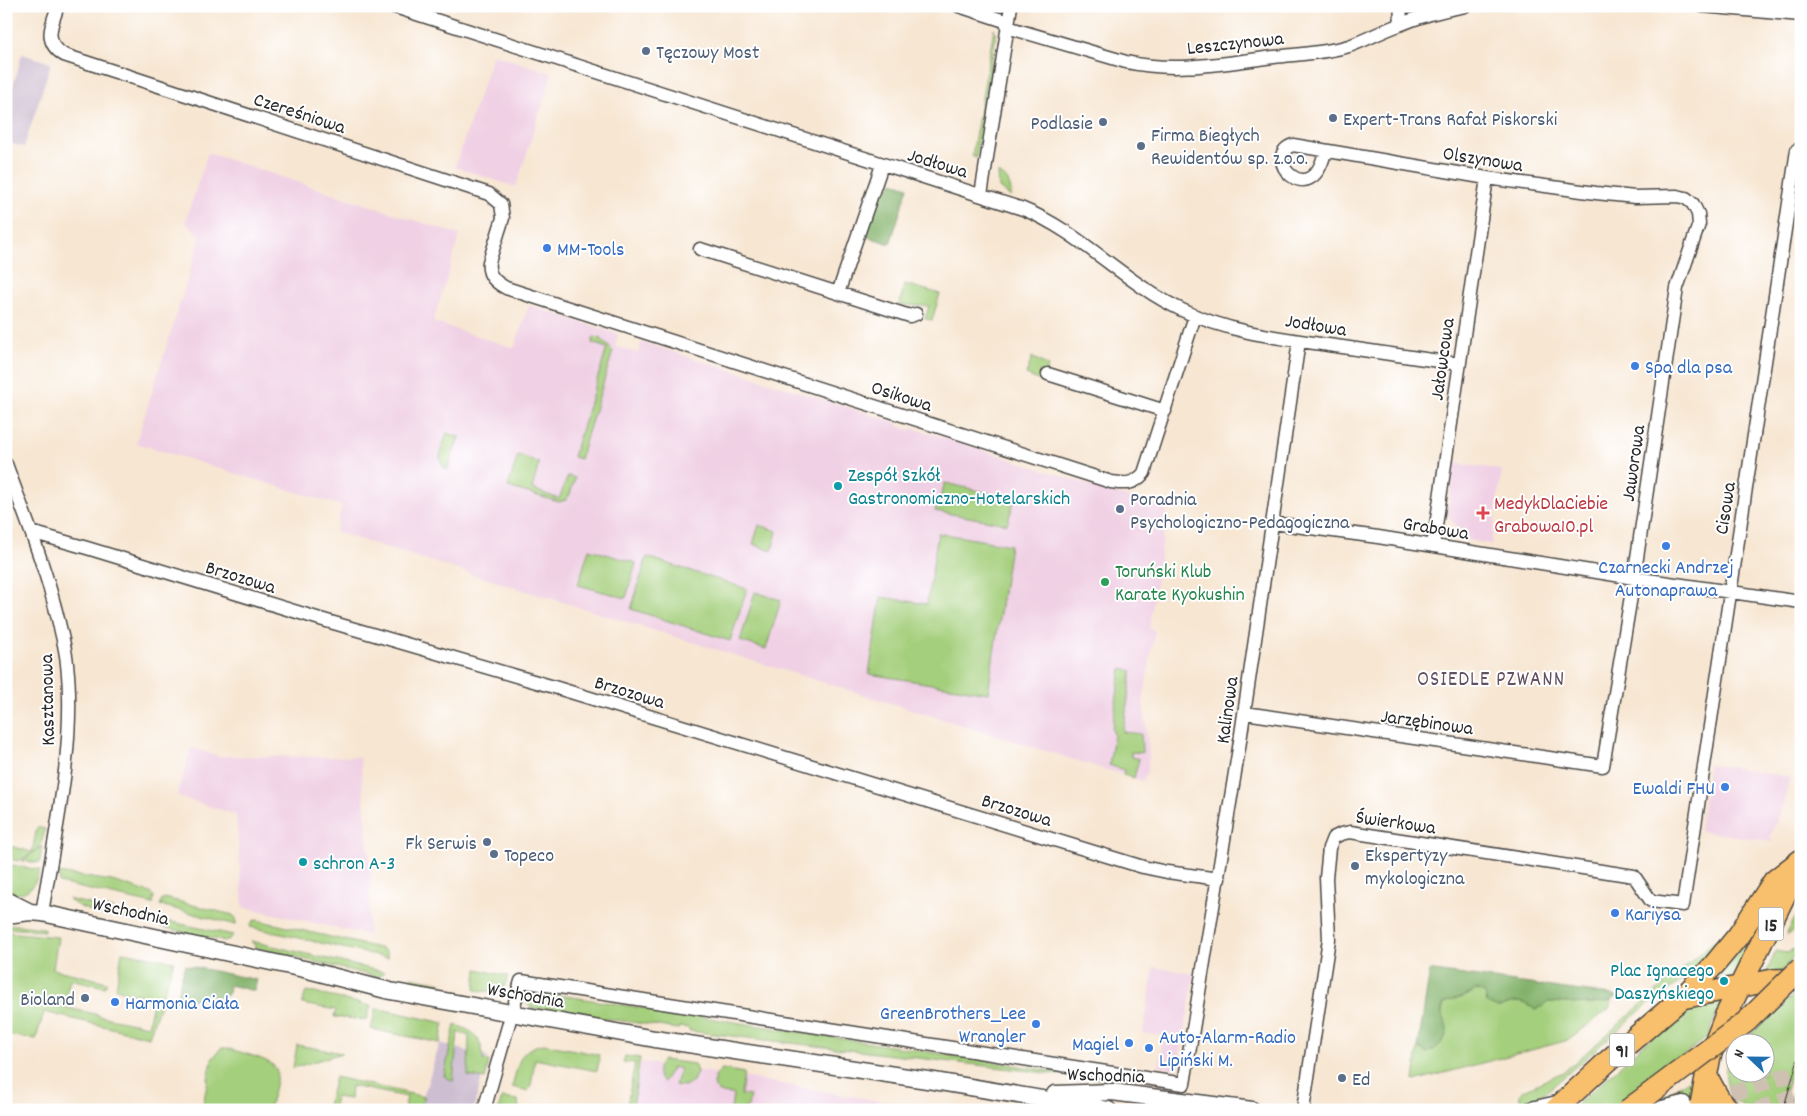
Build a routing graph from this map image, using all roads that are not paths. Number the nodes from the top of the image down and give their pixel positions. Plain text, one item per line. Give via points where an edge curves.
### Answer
1 (58, 6) edge
2 (392, 6) edge
3 (959, 6) edge
4 (1011, 6) edge
5 (1401, 6) edge
6 (1465, 6) edge
7 (1702, 6) edge
8 (428, 12) edge
9 (1801, 15) edge
10 (1008, 24) junction
11 (1400, 24) junction
12 (1801, 150) edge
13 (1325, 152) junction
14 (882, 164) junction
15 (1487, 178) junction
16 (981, 195) junction
17 (1660, 197) joint
18 (700, 249) dead end
19 (492, 277) joint
20 (838, 293) junction
21 (916, 314) dead end
22 (1196, 316) junction
23 (1300, 341) junction
24 (1459, 364) junction
25 (1048, 374) dead end
26 (1165, 411) junction
27 (6, 464) edge
28 (1273, 522) junction
29 (31, 532) junction
30 (1432, 546) junction
31 (1634, 578) junction
32 (1730, 591) junction
33 (1801, 602) edge
34 (1245, 713) junction
35 (1603, 766) joint
36 (1801, 861) edge
37 (1218, 879) junction
38 (6, 900) edge
39 (1683, 905) joint
40 (36, 912) junction
41 (6, 915) edge
42 (1801, 968) edge
43 (1801, 979) edge
44 (1740, 986) junction
45 (1682, 998) junction
46 (511, 1013) junction
47 (1706, 1075) junction
48 (1018, 1095) junction
49 (1559, 1106) edge
50 (1692, 1107) edge
51 (484, 1110) edge
52 (1050, 1110) edge
53 (1108, 1110) edge
54 (1252, 1110) edge
55 (1303, 1110) edge
56 (1530, 1110) edge
57 (1628, 1110) edge
58 (1658, 1110) edge
59 (1729, 1110) edge

1 - 19 street, Czereśniowa via 50,40 64,55 489,194 500,204 504,218 488,264
2 - 8 street, Jodłowa
3 - 10 street, Leszczynowa
4 - 10 street
5 - 11 street
6 - 11 street, Leszczynowa via 1440,10
7 - 9 street
8 - 14 street, Jodłowa
10 - 11 street, Leszczynowa via 1126,62 1167,68 1349,46
10 - 16 street
12 - 32 street, Cisowa via 1797,150
13 - 13 street, Olszynowa via 1318,170 1304,181 1292,176 1281,160 1281,155 1293,145
13 - 15 street, Olszynowa
14 - 16 street, Jodłowa
14 - 20 street
15 - 17 street, Olszynowa via 1596,193
15 - 24 street, Jałowcowa
16 - 22 street, Jodłowa via 1022,208 1052,223 1161,299
17 - 31 street, Jaworowa via 1686,198 1698,214 1699,224 1677,288
18 - 20 street
19 - 26 street, Osikowa via 503,286 523,293 1111,482 1134,482 1144,473
20 - 21 street via 910,316
22 - 23 street, Jodłowa via 1224,326
22 - 26 street, Osikowa
23 - 24 street, Jodłowa
23 - 28 street, Kalinowa
24 - 30 street, Jałowcowa
25 - 26 street
27 - 29 street, Kasztanowa
28 - 30 street, Grabowa
28 - 34 street, Kalinowa
29 - 37 street, Brzozowa via 1143,867
29 - 40 street, Kasztanowa via 56,610 66,653 69,691 66,764
30 - 31 street, Grabowa
31 - 32 street, Grabowa
31 - 35 street, Jaworowa
32 - 33 street, Grabowa
32 - 39 street, Cisowa
34 - 35 street, Jarzębinowa
34 - 37 street, Kalinowa
36 - 44 main road, 15
36 - 45 main road via 1774,881 1738,936
37 - 46 street, Kalinowa via 1184,1084 520,981
38 - 40 street, Wschodnia
39 - 55 street, Świerkowa via 1651,901 1634,876 1350,832 1333,838 1328,848 1326,878 1329,939
40 - 41 street, Wschodnia
40 - 46 street, Wschodnia via 304,969 390,991
42 - 57 main road, bridge via 1748,1021
43 - 44 main road, 91
44 - 45 main road, 91
44 - 47 main road, 15 via 1717,1036
45 - 49 main road, 91
46 - 48 street, Wschodnia via 655,1039
46 - 51 street
47 - 50 main road, 15
47 - 59 main road
48 - 52 street, Wschodnia
48 - 53 street, Wschodnia
48 - 54 street, Wschodnia via 1112,1092
49 - 56 street
50 - 58 street

